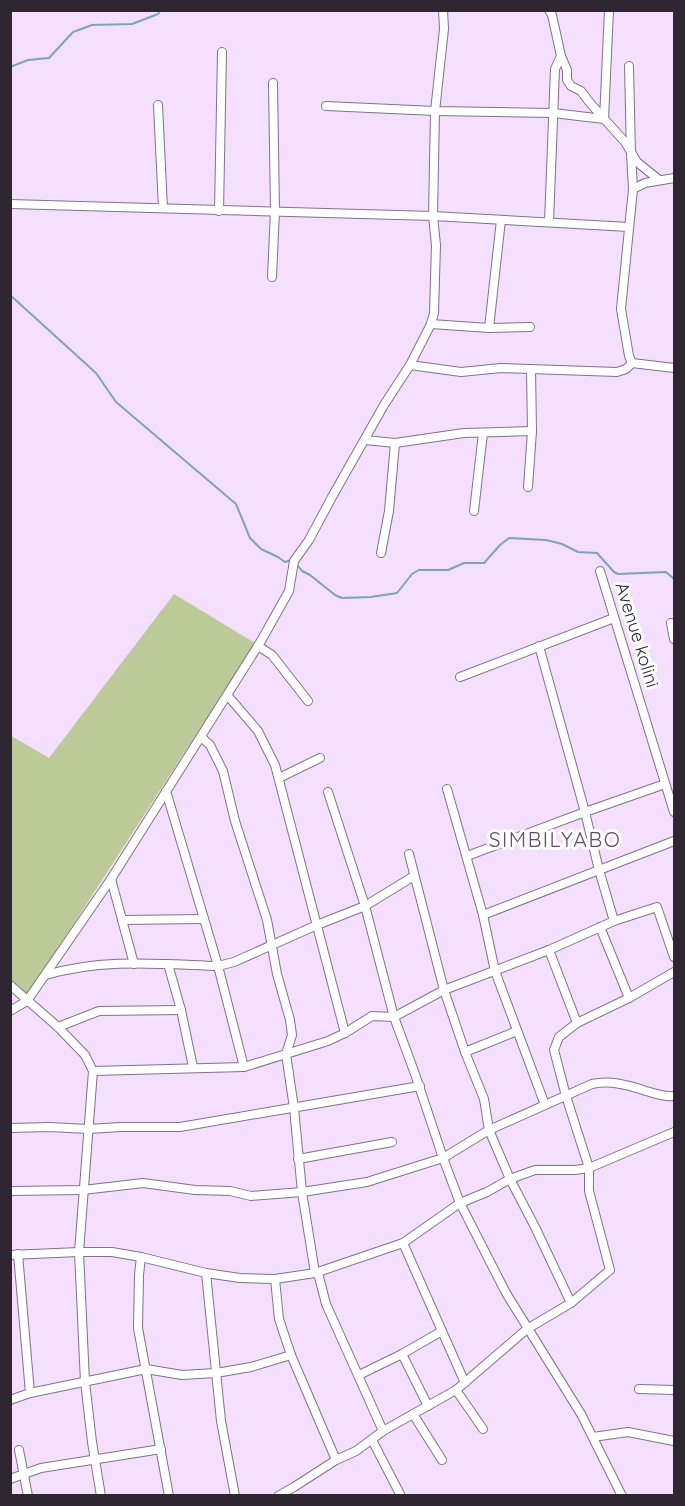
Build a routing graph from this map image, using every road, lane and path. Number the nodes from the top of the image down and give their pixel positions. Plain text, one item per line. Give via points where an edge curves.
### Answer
1 (443, 10) edge
2 (549, 10) edge
3 (609, 10) edge
4 (222, 52) dead end
5 (561, 56) junction
6 (629, 66) dead end
7 (273, 83) dead end
8 (158, 105) dead end
9 (326, 106) dead end
10 (435, 111) junction
11 (553, 113) junction
12 (604, 119) junction
13 (631, 154) junction
14 (675, 178) edge
15 (658, 179) junction
16 (633, 189) junction
17 (10, 204) edge
18 (163, 208) junction
19 (219, 210) junction
20 (275, 211) junction
21 (433, 216) junction
22 (501, 220) junction
23 (549, 222) junction
24 (629, 227) junction
25 (272, 277) dead end
26 (431, 324) junction
27 (530, 327) dead end
28 (489, 328) junction
29 (632, 363) junction
30 (410, 365) junction
31 (675, 368) edge
32 (531, 369) junction
33 (532, 431) junction
34 (483, 433) junction
35 (365, 440) junction
36 (394, 443) junction
37 (528, 487) dead end
38 (474, 511) dead end
39 (381, 552) dead end
40 (600, 571) dead end
41 (614, 618) junction
42 (670, 623) dead end
43 (675, 639) edge
44 (258, 646) junction
45 (539, 646) junction
46 (460, 677) dead end
47 (228, 696) junction
48 (308, 701) dead end
49 (201, 737) junction
50 (320, 758) dead end
51 (279, 778) junction
52 (665, 784) junction
53 (447, 789) dead end
54 (166, 791) junction
55 (328, 792) dead end
56 (672, 797) edge
57 (585, 812) junction
58 (675, 812) edge
59 (675, 841) edge
60 (409, 854) dead end
61 (467, 856) junction
62 (599, 870) junction
63 (414, 876) junction
64 (111, 879) junction
65 (365, 906) junction
66 (483, 915) junction
67 (204, 919) junction
68 (122, 920) junction
69 (614, 921) junction
70 (317, 925) junction
71 (600, 927) junction
72 (272, 946) junction
73 (549, 950) junction
74 (675, 957) edge
75 (134, 964) junction
76 (168, 964) junction
77 (219, 966) junction
78 (495, 971) junction
79 (675, 972) edge
80 (45, 975) junction
81 (10, 985) edge
82 (444, 990) junction
83 (629, 998) junction
84 (27, 1001) junction
85 (181, 1010) junction
86 (10, 1011) edge
87 (394, 1017) junction
88 (577, 1023) junction
89 (58, 1027) junction
90 (517, 1031) junction
91 (345, 1033) junction
92 (465, 1052) junction
93 (286, 1054) junction
94 (193, 1067) junction
95 (244, 1067) junction
96 (93, 1071) junction
97 (420, 1086) junction
98 (675, 1095) edge
99 (566, 1096) junction
100 (545, 1105) junction
101 (294, 1108) junction
102 (10, 1128) edge
103 (88, 1129) junction
104 (489, 1130) junction
105 (675, 1132) edge
106 (392, 1142) dead end
107 (443, 1158) junction
108 (298, 1159) junction
109 (589, 1168) junction
110 (510, 1179) junction
111 (83, 1190) junction
112 (10, 1191) edge
113 (302, 1192) junction
114 (460, 1203) junction
115 (403, 1243) junction
116 (79, 1252) junction
117 (14, 1254) edge
118 (141, 1257) junction
119 (206, 1273) junction
120 (317, 1273) junction
121 (275, 1279) junction
122 (571, 1303) junction
123 (527, 1329) junction
124 (442, 1331) junction
125 (402, 1354) junction
126 (291, 1355) junction
127 (146, 1369) junction
128 (216, 1373) junction
129 (359, 1375) junction
130 (85, 1382) junction
131 (465, 1383) junction
132 (639, 1389) dead end
133 (456, 1390) junction
134 (675, 1390) edge
135 (30, 1393) junction
136 (10, 1400) edge
137 (428, 1406) junction
138 (413, 1414) junction
139 (483, 1429) dead end
140 (383, 1431) junction
141 (593, 1437) junction
142 (372, 1440) junction
143 (675, 1441) edge
144 (161, 1449) junction
145 (20, 1450) dead end
146 (95, 1460) junction
147 (442, 1460) dead end
148 (336, 1461) junction
149 (24, 1475) junction
150 (10, 1479) edge
151 (295, 1491) edge
152 (28, 1496) edge
153 (101, 1496) edge
154 (169, 1496) edge
155 (235, 1496) edge
156 (278, 1496) edge
157 (401, 1496) edge
158 (622, 1496) edge

1 - 10 street
2 - 5 street
3 - 12 street
4 - 19 street
5 - 11 street via 555,69
5 - 12 street via 571,86 581,91
6 - 13 street
7 - 20 street
8 - 18 street
9 - 10 street
10 - 11 street
10 - 21 street
11 - 12 street
11 - 23 street
12 - 13 street
13 - 15 street
13 - 16 street
14 - 15 street
15 - 16 street
16 - 24 street
17 - 18 street
18 - 19 street
19 - 20 street
20 - 21 street
20 - 25 street
21 - 22 street
21 - 26 street via 436,245
22 - 23 street
22 - 28 street
23 - 24 street
24 - 29 street via 621,309
26 - 28 street
26 - 30 street
27 - 28 street
29 - 31 street
29 - 32 street via 617,372
30 - 32 street via 461,372
30 - 35 street
32 - 33 street
33 - 34 street
33 - 37 street
34 - 36 street
34 - 38 street
35 - 36 street
35 - 44 street via 294,561 289,591
36 - 39 street
40 - 41 street, Avenue kolini
41 - 45 street
41 - 52 street, Avenue kolini
42 - 43 street
44 - 47 street
44 - 48 street via 272,655
45 - 46 street
45 - 57 street
47 - 49 street
47 - 51 street via 258,731
49 - 54 street
49 - 72 street via 210,745 223,771
50 - 51 street
51 - 70 street
52 - 56 street, Avenue kolini
52 - 57 street
53 - 61 street
54 - 64 street
54 - 67 street
55 - 65 street
56 - 58 street, Avenue kolini
57 - 61 street
57 - 62 street
59 - 62 street
60 - 63 street
61 - 66 street
62 - 66 street
62 - 69 street
63 - 65 street
63 - 82 street
64 - 68 street
64 - 80 street
65 - 70 street
65 - 87 street
66 - 78 street
67 - 68 street
67 - 77 street
68 - 75 street
69 - 71 street
69 - 74 street via 657,907
70 - 72 street
70 - 91 street
71 - 73 street
71 - 83 street
72 - 77 street
72 - 93 street via 292,1035
73 - 78 street
73 - 88 street
75 - 76 street
75 - 80 street via 111,963
76 - 77 street
76 - 85 street
77 - 95 street
78 - 82 street
78 - 90 street
79 - 83 street
80 - 84 street
81 - 84 street
82 - 87 street
82 - 92 street
83 - 88 street
84 - 86 street
84 - 89 street
85 - 89 street via 99,1011
85 - 94 street
87 - 91 street via 372,1016
87 - 97 street
88 - 99 street via 559,1038 554,1050
89 - 96 street via 85,1055
90 - 92 street
90 - 100 street
91 - 93 street
92 - 104 street via 484,1099
93 - 95 street
93 - 101 street
94 - 95 street
94 - 96 street
96 - 103 street
97 - 101 street
97 - 107 street
98 - 99 street via 665,1097 604,1082
99 - 100 street
99 - 109 street
100 - 104 street
101 - 103 street via 180,1127
101 - 108 street
102 - 103 street
103 - 111 street
104 - 107 street
104 - 110 street
105 - 109 street
106 - 108 street
107 - 113 street via 367,1182
107 - 114 street
108 - 113 street
109 - 110 street via 535,1170
109 - 122 street via 590,1191 610,1270
110 - 114 street
110 - 122 street
111 - 112 street
111 - 113 street via 143,1183 251,1196
111 - 116 street
113 - 120 street
114 - 115 street
114 - 123 street
115 - 120 street
115 - 124 street
116 - 117 street
116 - 118 street
116 - 130 street
117 - 135 street
118 - 119 street
118 - 127 street via 138,1328
119 - 121 street
119 - 128 street
120 - 121 street
120 - 129 street via 326,1304
121 - 126 street via 279,1319
122 - 123 street
123 - 131 street
123 - 141 street
124 - 125 street
124 - 131 street
125 - 129 street
125 - 137 street
126 - 128 street
126 - 148 street
127 - 128 street via 182,1375
127 - 130 street
127 - 144 street
128 - 155 street
129 - 140 street
130 - 135 street
130 - 146 street
131 - 133 street
132 - 134 street
133 - 137 street
133 - 139 street
135 - 136 street
137 - 138 street
138 - 140 street
138 - 147 street
140 - 142 street
141 - 143 street via 628,1432
141 - 158 street
142 - 148 street
142 - 157 street
144 - 146 street
144 - 154 street
145 - 149 street
146 - 149 street via 41,1468
146 - 153 street
148 - 151 street
149 - 150 street
149 - 152 street
151 - 156 street

